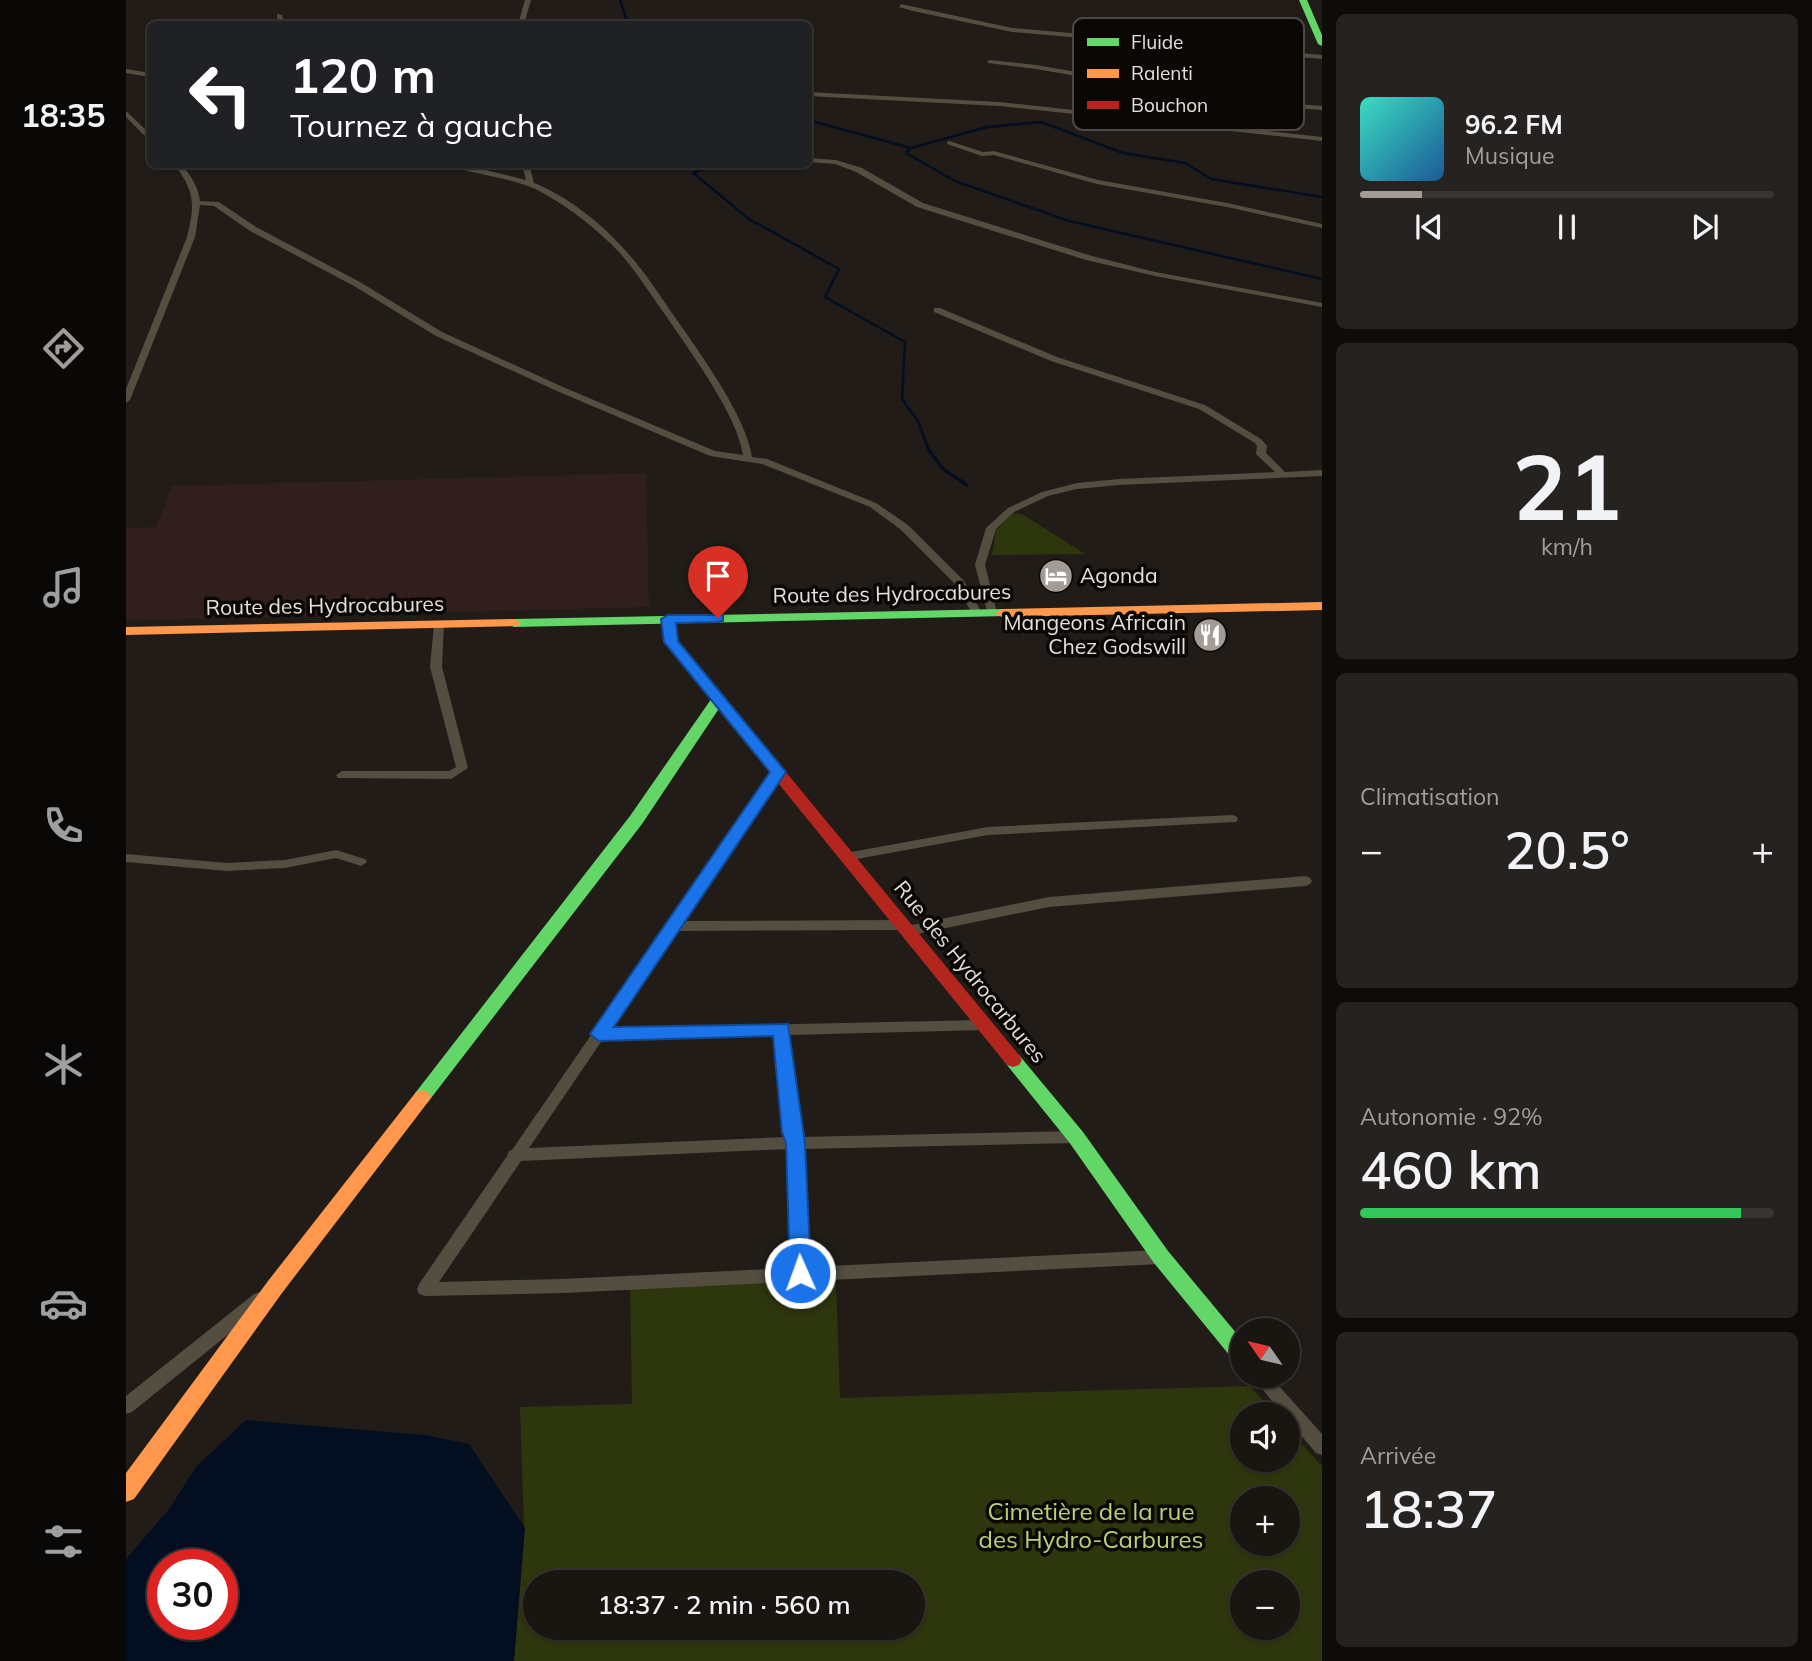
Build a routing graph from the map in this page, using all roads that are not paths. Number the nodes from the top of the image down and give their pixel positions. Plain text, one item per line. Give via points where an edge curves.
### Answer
1 (528, 0) edge
2 (1303, 0) edge
3 (901, 6) dead end
4 (279, 15) dead end
5 (280, 21) edge
6 (522, 21) edge
7 (1073, 35) edge
8 (1322, 44) edge
9 (1304, 55) edge
10 (1322, 57) edge
11 (990, 62) dead end
12 (126, 71) edge
13 (1073, 73) edge
14 (147, 74) edge
15 (812, 94) edge
16 (1304, 107) edge
17 (1322, 108) edge
18 (1073, 112) edge
19 (126, 113) edge
20 (1239, 130) edge
21 (147, 135) edge
22 (1322, 139) edge
23 (949, 143) dead end
24 (812, 160) edge
25 (180, 168) edge
26 (465, 168) edge
27 (526, 168) edge
28 (531, 185) junction
29 (197, 203) junction
30 (1322, 226) edge
31 (1322, 305) edge
32 (937, 310) dead end
33 (126, 400) edge
34 (748, 458) junction
35 (1322, 473) edge
36 (1282, 474) junction
37 (1322, 606) edge
38 (984, 613) junction
39 (668, 619) junction
40 (439, 624) junction
41 (126, 631) edge
42 (719, 698) junction
43 (778, 772) junction
44 (342, 775) dead end
45 (1232, 819) dead end
46 (846, 856) junction
47 (126, 858) edge
48 (361, 862) dead end
49 (1306, 881) dead end
50 (673, 926) junction
51 (904, 928) junction
52 (982, 1025) junction
53 (782, 1029) junction
54 (599, 1034) junction
55 (1076, 1137) junction
56 (795, 1143) junction
57 (514, 1155) junction
58 (1161, 1257) junction
59 (800, 1273) junction
60 (275, 1287) junction
61 (1230, 1340) edge
62 (1271, 1388) edge
63 (126, 1406) edge
64 (1320, 1442) edge
65 (126, 1491) edge

1 - 6 street
2 - 8 street
3 - 7 street via 1012,30
4 - 5 street
9 - 10 street
11 - 13 street
12 - 14 street
15 - 18 street
16 - 17 street
19 - 21 street
20 - 22 street
23 - 30 street via 1097,182
24 - 31 street via 836,162 920,205 1089,258
25 - 29 street via 195,188
26 - 28 street
27 - 28 street
28 - 34 street via 574,211 628,258 721,392 749,447
29 - 33 street via 191,237
29 - 34 street via 216,204 452,339 713,454
32 - 36 street via 1054,359 1202,407 1258,441 1261,454
34 - 38 street via 873,505 960,583
35 - 36 street
36 - 38 street via 1077,485 1045,494 1011,510 991,528 981,565
37 - 38 street, Route des Hydrocabures
38 - 39 street, Route des Hydrocabures
39 - 40 street, Route des Hydrocabures
39 - 42 street, Rue des Hydrocarbures via 671,642
40 - 41 street, Route des Hydrocabures
40 - 44 street via 436,667 462,768 451,775
42 - 43 street, Rue des Hydrocarbures
42 - 60 street via 636,820
43 - 46 street, Rue des Hydrocarbures
43 - 50 street
45 - 46 street via 988,831
46 - 51 street, Rue des Hydrocarbures
47 - 48 street via 227,867 285,864 336,854
49 - 51 street via 1049,902
50 - 51 street
50 - 54 street
51 - 52 street, Rue des Hydrocarbures
52 - 53 street
52 - 55 street, Rue des Hydrocarbures
53 - 54 street
53 - 56 street
54 - 57 street
55 - 56 street
55 - 58 street, Rue des Hydrocarbures
56 - 57 street
56 - 59 street
57 - 59 street via 425,1289
58 - 59 street
58 - 61 street, Rue des Hydrocarbures
60 - 63 street
60 - 65 street
62 - 64 street

